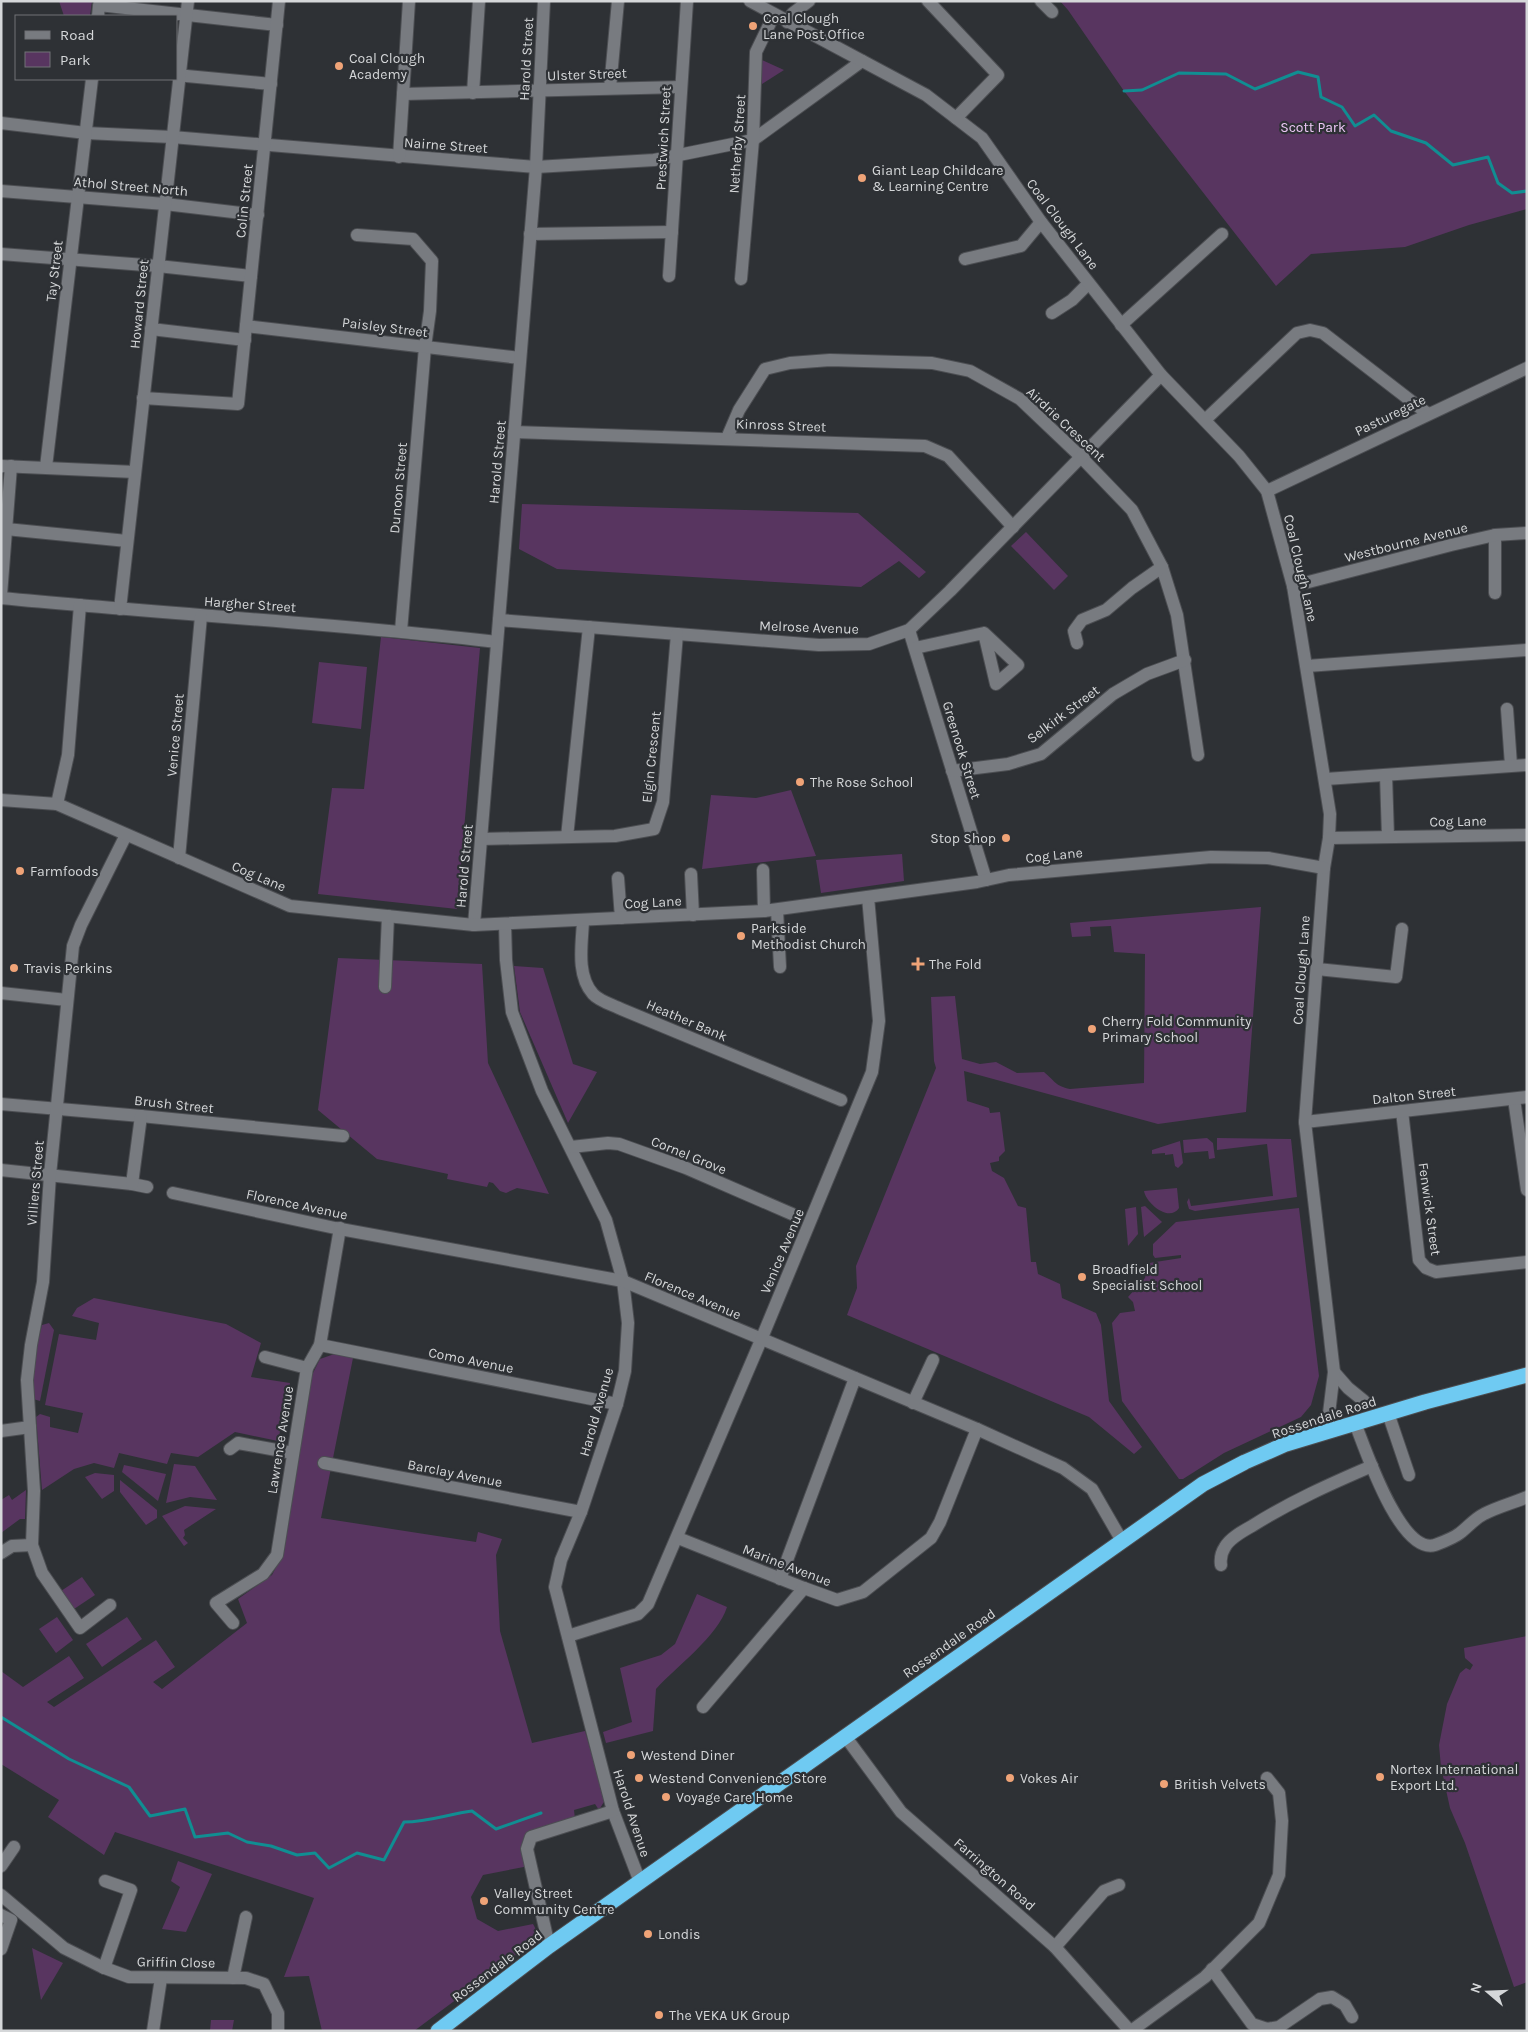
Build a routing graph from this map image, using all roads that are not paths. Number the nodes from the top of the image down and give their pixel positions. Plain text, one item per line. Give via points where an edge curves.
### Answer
1 (188, 1) edge
2 (279, 1) edge
3 (409, 1) edge
4 (479, 1) edge
5 (544, 1) edge
6 (618, 1) edge
7 (687, 1) edge
8 (750, 1) edge
9 (808, 1) edge
10 (928, 1) edge
11 (1041, 1) edge
12 (99, 11) edge
13 (1052, 12) dead end
14 (186, 15) junction
15 (774, 15) junction
16 (787, 22) junction
17 (277, 25) junction
18 (862, 61) junction
19 (178, 75) edge
20 (92, 80) edge
21 (178, 80) edge
22 (271, 84) junction
23 (681, 87) junction
24 (610, 88) junction
25 (540, 90) junction
26 (473, 92) junction
27 (403, 94) junction
28 (956, 118) junction
29 (1, 123) edge
30 (86, 133) junction
31 (172, 137) junction
32 (753, 140) junction
33 (264, 145) junction
34 (678, 156) junction
35 (399, 157) junction
36 (536, 167) junction
37 (1, 191) edge
38 (78, 196) junction
39 (165, 204) junction
40 (258, 215) junction
41 (1041, 222) junction
42 (672, 232) junction
43 (530, 234) junction
44 (1222, 234) dead end
45 (357, 235) dead end
46 (1, 254) edge
47 (965, 258) dead end
48 (72, 259) junction
49 (158, 266) junction
50 (252, 276) junction
51 (669, 276) dead end
52 (741, 279) dead end
53 (1088, 284) junction
54 (1052, 313) dead end
55 (1121, 325) junction
56 (246, 326) junction
57 (151, 329) junction
58 (245, 340) junction
59 (425, 347) junction
60 (520, 358) junction
61 (1527, 368) edge
62 (1161, 375) junction
63 (143, 398) junction
64 (1428, 414) junction
65 (1205, 420) junction
66 (514, 432) junction
67 (727, 438) junction
68 (1082, 457) junction
69 (6, 466) edge
70 (46, 467) junction
71 (135, 472) junction
72 (1268, 491) junction
73 (1013, 527) junction
74 (6, 529) junction
75 (1527, 533) edge
76 (1495, 535) junction
77 (127, 541) junction
78 (1162, 567) junction
79 (1293, 586) junction
80 (1495, 593) dead end
81 (1, 596) edge
82 (80, 606) junction
83 (120, 609) junction
84 (201, 616) junction
85 (499, 620) junction
86 (589, 627) junction
87 (909, 630) junction
88 (401, 631) junction
89 (678, 634) junction
90 (984, 634) dead end
91 (497, 642) junction
92 (1077, 643) dead end
93 (915, 648) junction
94 (1527, 650) edge
95 (1185, 660) junction
96 (1307, 666) junction
97 (1507, 709) dead end
98 (1198, 755) dead end
99 (1511, 765) junction
100 (1527, 765) edge
101 (952, 771) junction
102 (1386, 775) junction
103 (1326, 779) junction
104 (1, 800) edge
105 (56, 804) junction
106 (126, 835) junction
107 (1527, 835) edge
108 (567, 837) junction
109 (1329, 838) junction
110 (1388, 838) junction
111 (481, 839) junction
112 (179, 858) junction
113 (1324, 868) junction
114 (763, 870) dead end
115 (691, 874) dead end
116 (618, 878) dead end
117 (986, 880) junction
118 (868, 897) junction
119 (770, 910) junction
120 (693, 915) junction
121 (388, 916) junction
122 (621, 918) junction
123 (582, 921) junction
124 (505, 924) junction
125 (474, 925) junction
126 (1402, 929) dead end
127 (780, 967) dead end
128 (1317, 969) junction
129 (384, 986) dead end
130 (1, 993) edge
131 (67, 1000) junction
132 (1520, 1098) edge
133 (841, 1100) dead end
134 (1, 1104) edge
135 (56, 1110) junction
136 (1402, 1112) junction
137 (141, 1116) junction
138 (1305, 1122) junction
139 (343, 1136) dead end
140 (571, 1147) junction
141 (1, 1170) edge
142 (50, 1175) junction
143 (132, 1184) junction
144 (147, 1187) dead end
145 (1527, 1190) edge
146 (173, 1193) dead end
147 (792, 1214) dead end
148 (340, 1228) junction
149 (1527, 1262) edge
150 (623, 1281) junction
151 (761, 1340) junction
152 (320, 1345) junction
153 (265, 1357) dead end
154 (933, 1360) dead end
155 (307, 1368) junction
156 (1334, 1372) junction
157 (1527, 1376) edge
158 (855, 1378) junction
159 (1364, 1401) dead end
160 (913, 1403) junction
161 (617, 1404) junction
162 (1388, 1413) junction
163 (1355, 1423) junction
164 (30, 1427) junction
165 (977, 1429) junction
166 (1327, 1430) junction
167 (1, 1431) edge
168 (230, 1449) dead end
169 (293, 1453) junction
170 (324, 1463) dead end
171 (1372, 1466) junction
172 (1409, 1475) dead end
173 (1527, 1497) edge
174 (581, 1512) junction
175 (678, 1538) junction
176 (1122, 1541) junction
177 (32, 1546) junction
178 (1, 1553) edge
179 (1221, 1565) dead end
180 (780, 1579) junction
181 (804, 1588) junction
182 (110, 1605) dead end
183 (233, 1623) dead end
184 (568, 1636) junction
185 (703, 1708) dead end
186 (845, 1736) junction
187 (1267, 1778) dead end
188 (613, 1811) junction
189 (14, 1847) dead end
190 (1, 1866) edge
191 (105, 1881) dead end
192 (640, 1882) junction
193 (1119, 1886) dead end
194 (1, 1895) edge
195 (6, 1917) edge
196 (246, 1918) dead end
197 (549, 1946) junction
198 (1055, 1947) junction
199 (1, 1949) edge
200 (104, 1968) junction
201 (1212, 1969) junction
202 (161, 1978) junction
203 (233, 1978) junction
204 (1352, 2017) dead end
205 (1250, 2028) edge
206 (443, 2029) edge
207 (154, 2031) edge
208 (278, 2031) edge
209 (1131, 2031) edge

1 - 14 street, Howard Street
2 - 17 street, Colin Street
3 - 27 street
4 - 26 street
5 - 25 street, Harold Street
6 - 24 street
7 - 23 street, Prestwich Street
8 - 15 street, Coal Clough Lane
9 - 16 street
10 - 28 street via 998,75
11 - 13 street
12 - 14 street
14 - 17 street
14 - 19 street, Howard Street
15 - 16 street, Coal Clough Lane
15 - 32 street, Netherby Street via 756,52
16 - 18 street, Coal Clough Lane
17 - 22 street, Colin Street
18 - 28 street, Coal Clough Lane via 926,95
18 - 32 street, Nairne Street
19 - 22 street
20 - 30 street, Tay Street
21 - 31 street, Howard Street
22 - 33 street, Colin Street
23 - 24 street, Ulster Street
23 - 34 street, Prestwich Street
24 - 25 street, Ulster Street
25 - 26 street, Ulster Street
25 - 36 street, Harold Street
26 - 27 street, Ulster Street
27 - 35 street
28 - 41 street, Coal Clough Lane via 982,138
29 - 30 street, Nairne Street
30 - 31 street, Nairne Street
30 - 38 street, Tay Street
31 - 33 street, Nairne Street
31 - 39 street, Howard Street
32 - 34 street, Nairne Street
32 - 52 street, Netherby Street
33 - 35 street, Nairne Street
33 - 40 street, Colin Street
34 - 36 street, Nairne Street
34 - 42 street, Prestwich Street
35 - 36 street, Nairne Street
36 - 43 street, Harold Street
37 - 38 street, Athol Street North
38 - 39 street, Athol Street North
38 - 48 street, Tay Street
39 - 40 street, Athol Street North
39 - 49 street, Howard Street
40 - 50 street, Colin Street
41 - 47 street via 1021,246
41 - 53 street, Coal Clough Lane
42 - 43 street
42 - 51 street, Prestwich Street
43 - 60 street, Harold Street
44 - 55 street
45 - 59 street, Dunoon Street via 413,239 432,261
46 - 48 street
48 - 49 street
48 - 70 street, Tay Street
49 - 50 street
49 - 57 street, Howard Street
50 - 56 street, Colin Street
53 - 54 street
53 - 55 street, Coal Clough Lane
55 - 62 street, Coal Clough Lane
56 - 58 street, Colin Street
56 - 59 street, Paisley Street
57 - 58 street
57 - 63 street, Howard Street
58 - 63 street, Colin Street via 238,404
59 - 60 street, Paisley Street
59 - 88 street, Dunoon Street
60 - 66 street, Harold Street
61 - 64 street, Pasturegate
62 - 65 street, Coal Clough Lane
62 - 68 street, Melrose Avenue
63 - 71 street, Howard Street
64 - 65 street via 1323,333 1310,330 1297,333
64 - 72 street, Pasturegate
65 - 72 street, Coal Clough Lane
66 - 67 street, Kinross Street
66 - 85 street, Harold Street
67 - 68 street, Airdrie Crescent via 739,410 765,370 790,362 830,360 932,363 970,371 1020,399
67 - 73 street, Kinross Street via 925,446 948,456
68 - 73 street, Melrose Avenue
68 - 78 street, Airdrie Crescent via 1132,510
69 - 70 street
69 - 74 street
70 - 71 street
71 - 77 street, Howard Street
72 - 79 street, Coal Clough Lane
73 - 87 street, Melrose Avenue
74 - 77 street
74 - 81 street
75 - 76 street, Westbourne Avenue
76 - 79 street, Westbourne Avenue
76 - 80 street
77 - 83 street, Howard Street
78 - 92 street via 1106,610 1082,620 1074,631
78 - 95 street, Airdrie Crescent via 1177,615
79 - 96 street, Coal Clough Lane
81 - 82 street, Hargher Street
82 - 83 street, Hargher Street
82 - 105 street via 68,755
83 - 84 street, Hargher Street
84 - 88 street, Hargher Street
84 - 112 street, Venice Street
85 - 86 street, Melrose Avenue
85 - 91 street, Harold Street
86 - 89 street, Melrose Avenue
86 - 108 street
87 - 89 street, Melrose Avenue via 869,644 819,645
87 - 93 street, Greenock Street
88 - 91 street, Hargher Street
89 - 108 street, Elgin Crescent via 663,802 654,829 616,836
90 - 93 street
91 - 111 street, Harold Street
93 - 101 street, Greenock Street
94 - 96 street
95 - 98 street, Airdrie Crescent
95 - 101 street, Selkirk Street via 1147,674 1113,694 1041,754 1008,764
96 - 103 street, Coal Clough Lane
97 - 99 street
99 - 100 street
99 - 102 street
101 - 117 street, Greenock Street
102 - 103 street
102 - 110 street
103 - 109 street, Coal Clough Lane
104 - 105 street, Cog Lane
105 - 106 street, Cog Lane
106 - 112 street, Cog Lane
106 - 131 street, Villiers Street via 76,936
107 - 110 street, Cog Lane
108 - 111 street, Elgin Crescent
109 - 110 street, Cog Lane
109 - 113 street, Coal Clough Lane
111 - 125 street, Harold Street
112 - 121 street, Cog Lane via 290,906
113 - 117 street, Cog Lane via 1268,858 1211,857 1009,875
113 - 128 street, Coal Clough Lane
114 - 119 street
115 - 120 street
116 - 122 street
117 - 118 street, Cog Lane
118 - 119 street, Cog Lane
118 - 151 street, Venice Avenue via 879,1021 872,1072
119 - 120 street, Cog Lane
119 - 127 street
120 - 122 street, Cog Lane
121 - 125 street, Cog Lane
121 - 129 street
122 - 123 street, Cog Lane
123 - 124 street, Cog Lane
123 - 133 street, Heather Bank via 582,967 585,982 594,995
124 - 125 street, Cog Lane
124 - 140 street, Harold Avenue via 512,1012 542,1092
126 - 128 street via 1396,977
128 - 138 street, Coal Clough Lane
130 - 131 street
131 - 135 street, Villiers Street
132 - 136 street, Dalton Street
132 - 145 street
134 - 135 street, Brush Street
135 - 137 street, Brush Street
135 - 142 street, Villiers Street
136 - 138 street, Dalton Street
136 - 149 street, Fenwick Street via 1419,1260 1436,1272
137 - 139 street, Brush Street
137 - 143 street
138 - 156 street, Coal Clough Lane
140 - 147 street, Cornel Grove via 619,1144 686,1168
140 - 150 street, Harold Avenue via 606,1220
141 - 142 street
142 - 143 street
142 - 164 street, Villiers Street via 43,1282 26,1380
143 - 144 street
146 - 148 street, Florence Avenue
148 - 150 street, Florence Avenue
148 - 152 street, Lawrence Avenue
150 - 151 street, Florence Avenue
150 - 161 street, Harold Avenue via 628,1323
151 - 158 street, Florence Avenue
151 - 175 street, Venice Avenue
152 - 155 street, Lawrence Avenue
152 - 161 street, Como Avenue
153 - 155 street
154 - 160 street
155 - 169 street, Lawrence Avenue
156 - 159 street
156 - 166 street, Coal Clough Lane
157 - 162 highway, Rossendale Road
158 - 160 street, Florence Avenue
158 - 180 street
160 - 165 street, Florence Avenue
161 - 174 street, Harold Avenue
162 - 163 highway, Rossendale Road
162 - 172 street
163 - 166 highway, Rossendale Road
163 - 171 street
164 - 167 street
164 - 177 street, Villiers Street via 34,1491
165 - 176 street, Florence Avenue via 1063,1468 1092,1489
165 - 181 street, Marine Avenue via 931,1538 863,1592 837,1600
166 - 176 highway, Rossendale Road via 1286,1444 1203,1484
168 - 169 street via 238,1443
169 - 183 street, Lawrence Avenue via 277,1555 263,1574 216,1603
170 - 174 street, Barclay Avenue
171 - 173 street via 1399,1522 1419,1543 1433,1545 1459,1534 1484,1514
171 - 179 street via 1284,1506 1243,1532 1225,1546
174 - 184 street, Harold Avenue via 561,1560 555,1588
175 - 180 street, Marine Avenue
175 - 184 street, Venice Avenue via 648,1604 638,1614
176 - 186 highway, Rossendale Road
177 - 178 street via 12,1546
177 - 182 street, Villiers Street via 42,1573 80,1628
180 - 181 street, Marine Avenue
181 - 185 street
184 - 188 street, Harold Avenue
186 - 192 highway, Rossendale Road
186 - 198 street, Farrington Road via 901,1812
187 - 201 street via 1279,1793 1282,1821 1279,1875 1259,1923
188 - 192 street, Harold Avenue
188 - 197 street via 531,1837 527,1849
189 - 190 street
191 - 200 street via 131,1890
192 - 197 highway, Rossendale Road
193 - 198 street via 1104,1891
194 - 200 street, Griffin Close via 64,1948
195 - 199 street
196 - 203 street
197 - 206 highway, Rossendale Road
198 - 209 street, Farrington Road
200 - 202 street, Griffin Close via 129,1977
201 - 205 street
201 - 209 street
202 - 203 street, Griffin Close
202 - 207 street
203 - 208 street, Griffin Close via 264,1984 278,2012
204 - 205 street via 1344,2005 1332,1997 1320,1999 1279,2027

